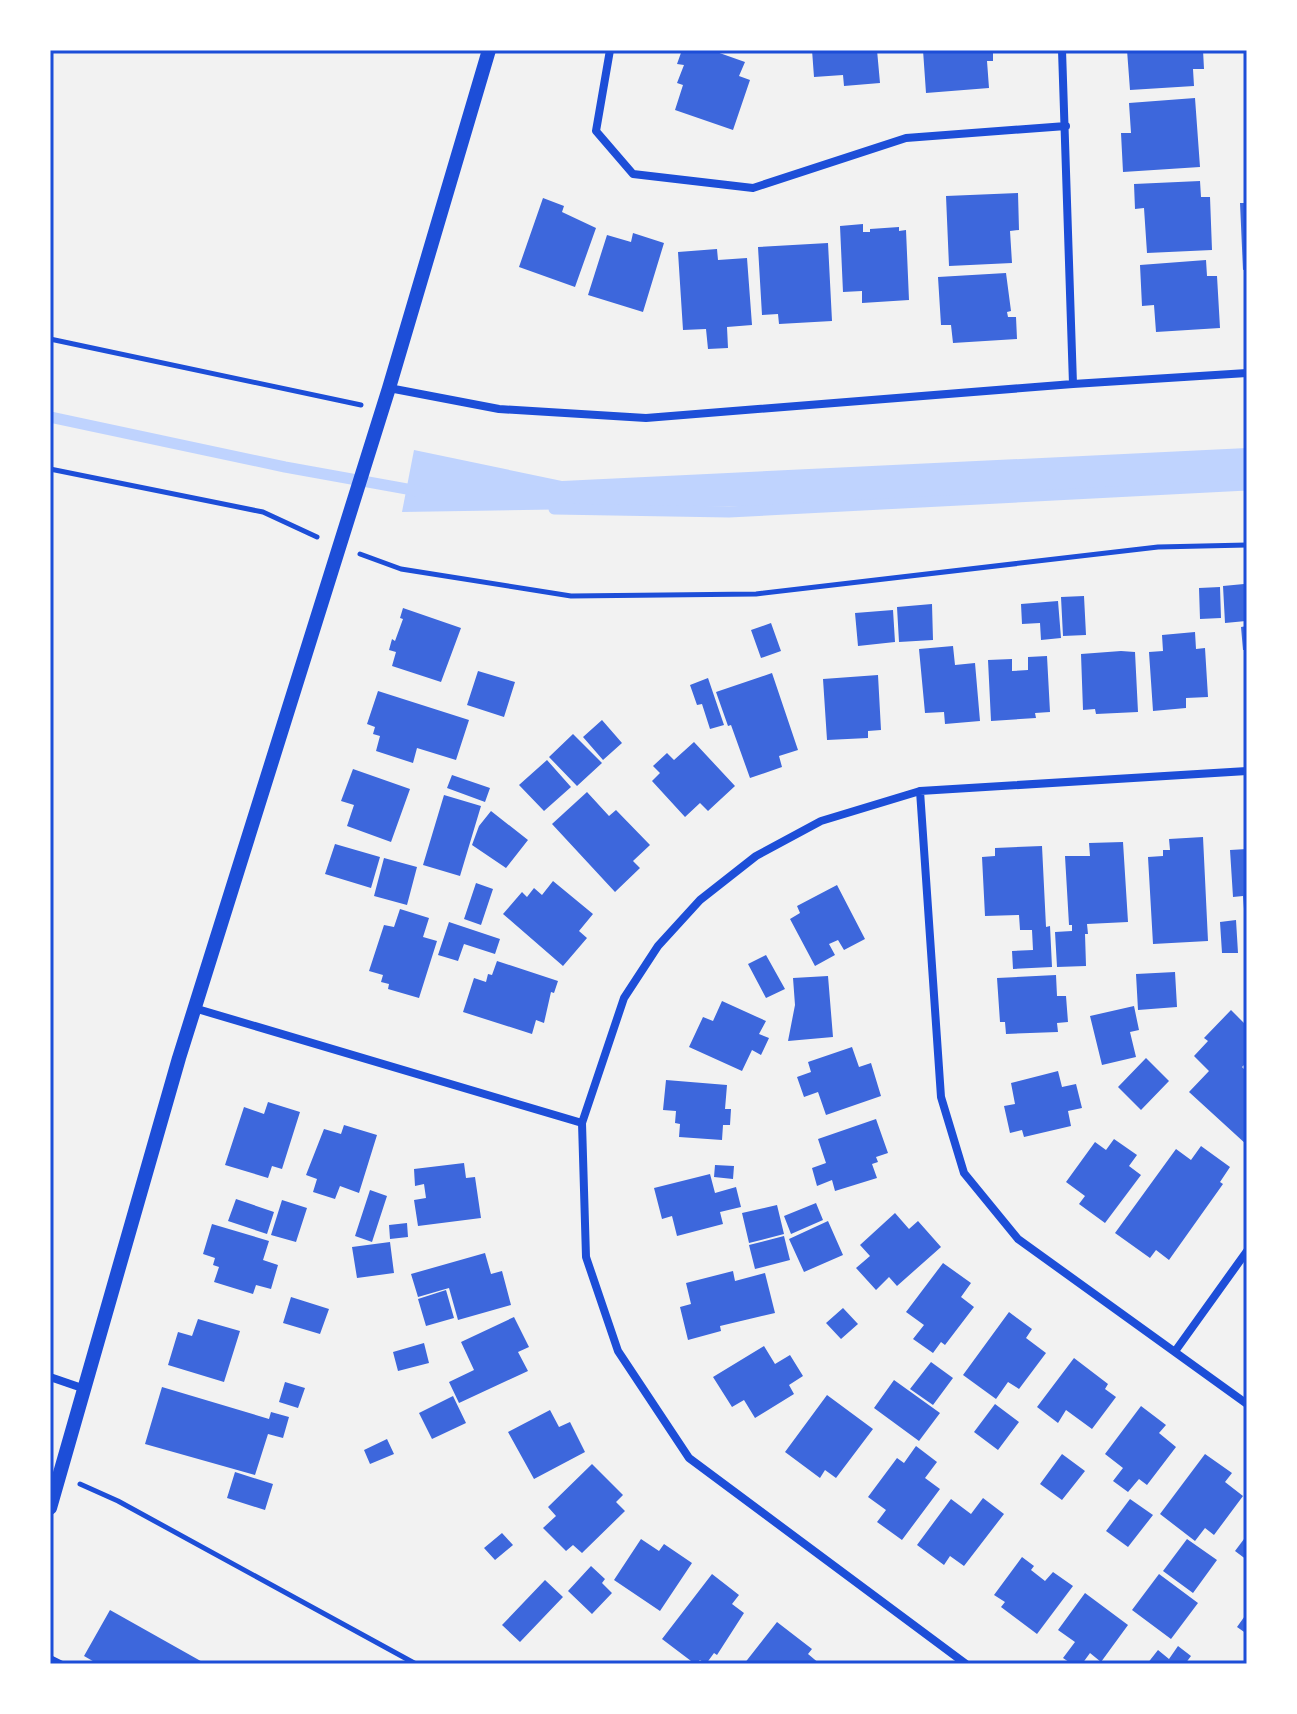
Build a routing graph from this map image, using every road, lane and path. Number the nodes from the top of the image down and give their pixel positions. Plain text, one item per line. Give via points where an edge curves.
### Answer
1 (489, 50) edge
2 (610, 50) edge
3 (1062, 50) edge
4 (1066, 126) junction
5 (50, 339) edge
6 (1247, 373) edge
7 (1073, 384) junction
8 (389, 388) junction
9 (381, 410) junction
10 (50, 469) edge
11 (1247, 545) edge
12 (338, 546) junction
13 (1247, 771) edge
14 (920, 791) junction
15 (194, 1008) junction
16 (582, 1123) junction
17 (1247, 1251) edge
18 (1176, 1350) junction
19 (50, 1377) edge
20 (85, 1389) junction
21 (1247, 1404) edge
22 (81, 1485) dead end
23 (50, 1508) edge
24 (50, 1658) edge
25 (62, 1664) edge
26 (416, 1664) edge
27 (966, 1664) edge

1 - 8 street
2 - 4 street via 596,131 633,174 753,188 906,138
3 - 4 street
4 - 7 street
5 - 9 path
6 - 7 street
7 - 8 street via 646,418 499,409
8 - 9 street
9 - 12 street
10 - 12 path via 263,512
11 - 12 path via 1158,547 756,594 571,596 401,569
12 - 15 street
13 - 14 street
14 - 16 street via 821,821 756,856 700,900 658,946 624,998
14 - 18 street via 941,1097 964,1173 1018,1239
15 - 16 street
15 - 20 street
16 - 27 street via 586,1257 618,1351 689,1458
17 - 18 street
18 - 21 street
19 - 20 street
20 - 23 street
22 - 26 path
24 - 25 lane

